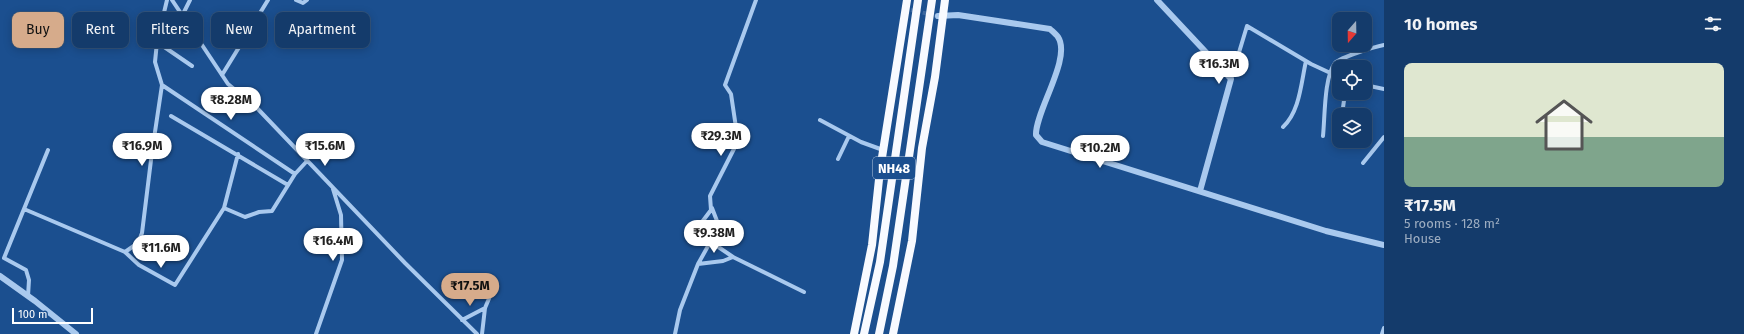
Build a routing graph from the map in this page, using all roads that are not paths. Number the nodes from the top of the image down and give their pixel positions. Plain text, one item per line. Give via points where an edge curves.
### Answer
1 (166, 0) edge
2 (172, 0) edge
3 (190, 0) edge
4 (268, 0) edge
5 (296, 0) edge
6 (307, 0) edge
7 (756, 0) edge
8 (907, 0) edge
9 (918, 0) edge
10 (932, 0) edge
11 (944, 0) edge
12 (1157, 0) edge
13 (163, 12) edge
14 (180, 12) edge
15 (184, 12) edge
16 (940, 15) junction
17 (1384, 45) edge
18 (203, 47) edge
19 (156, 48) edge
20 (166, 48) edge
21 (1306, 61) junction
22 (192, 66) dead end
23 (1330, 73) junction
24 (222, 75) junction
25 (1231, 79) junction
26 (162, 85) junction
27 (1372, 86) edge
28 (1384, 89) edge
29 (171, 116) dead end
30 (820, 120) dead end
31 (1283, 126) dead end
32 (849, 136) junction
33 (1323, 136) dead end
34 (1384, 137) edge
35 (48, 150) dead end
36 (883, 150) junction
37 (238, 154) junction
38 (838, 159) dead end
39 (308, 161) junction
40 (1363, 163) dead end
41 (295, 174) junction
42 (288, 184) junction
43 (332, 186) junction
44 (1200, 190) junction
45 (711, 206) junction
46 (224, 208) junction
47 (24, 209) junction
48 (699, 226) dead end
49 (711, 242) junction
50 (1384, 245) edge
51 (125, 252) junction
52 (733, 257) junction
53 (698, 264) junction
54 (0, 276) edge
55 (496, 282) dead end
56 (804, 292) dead end
57 (28, 296) junction
58 (485, 308) junction
59 (462, 320) junction
60 (1384, 328) edge
61 (76, 334) edge
62 (316, 334) edge
63 (477, 334) edge
64 (482, 334) edge
65 (675, 334) edge
66 (854, 334) edge
67 (864, 334) edge
68 (879, 334) edge
69 (893, 334) edge
70 (1382, 334) edge

1 - 13 street
2 - 14 street
3 - 15 street
4 - 24 street
5 - 6 street via 303,3
7 - 45 street via 725,85 731,94 738,141 710,196
8 - 36 highway via 908,10
9 - 67 highway, NH48 via 880,262
10 - 68 highway, NH48 via 893,266
11 - 16 highway
12 - 25 street
16 - 44 street via 997,19 1050,29 1059,38 1062,51 1037,125 1036,135 1042,142
16 - 69 highway via 935,78 922,148 912,241
17 - 23 street via 1358,52 1336,62
18 - 24 street
19 - 26 street via 155,62
20 - 22 street
21 - 23 street
21 - 25 street via 1248,26
21 - 31 street via 1295,110
23 - 33 street
24 - 39 street via 228,84 256,107
25 - 44 street
26 - 41 street
26 - 51 street via 142,233 138,243
27 - 28 street
29 - 37 street
30 - 32 street
32 - 36 street
32 - 38 street
34 - 40 street
35 - 47 street
36 - 66 highway via 872,245
37 - 42 street
37 - 46 street
39 - 41 street
39 - 43 street
41 - 42 street
42 - 46 street via 272,211 245,217
43 - 59 street
43 - 62 street via 341,215 342,260
44 - 50 street via 1326,231
45 - 48 street via 707,218
45 - 49 street via 717,221 717,230
46 - 51 street via 176,285 138,265
47 - 51 street
47 - 57 street via 4,258 26,270 29,280
49 - 52 street
49 - 53 street
52 - 53 street
52 - 56 street
53 - 65 street via 680,310
54 - 57 street
55 - 58 street
57 - 61 street
58 - 59 street
58 - 64 street
59 - 63 street
60 - 70 street

